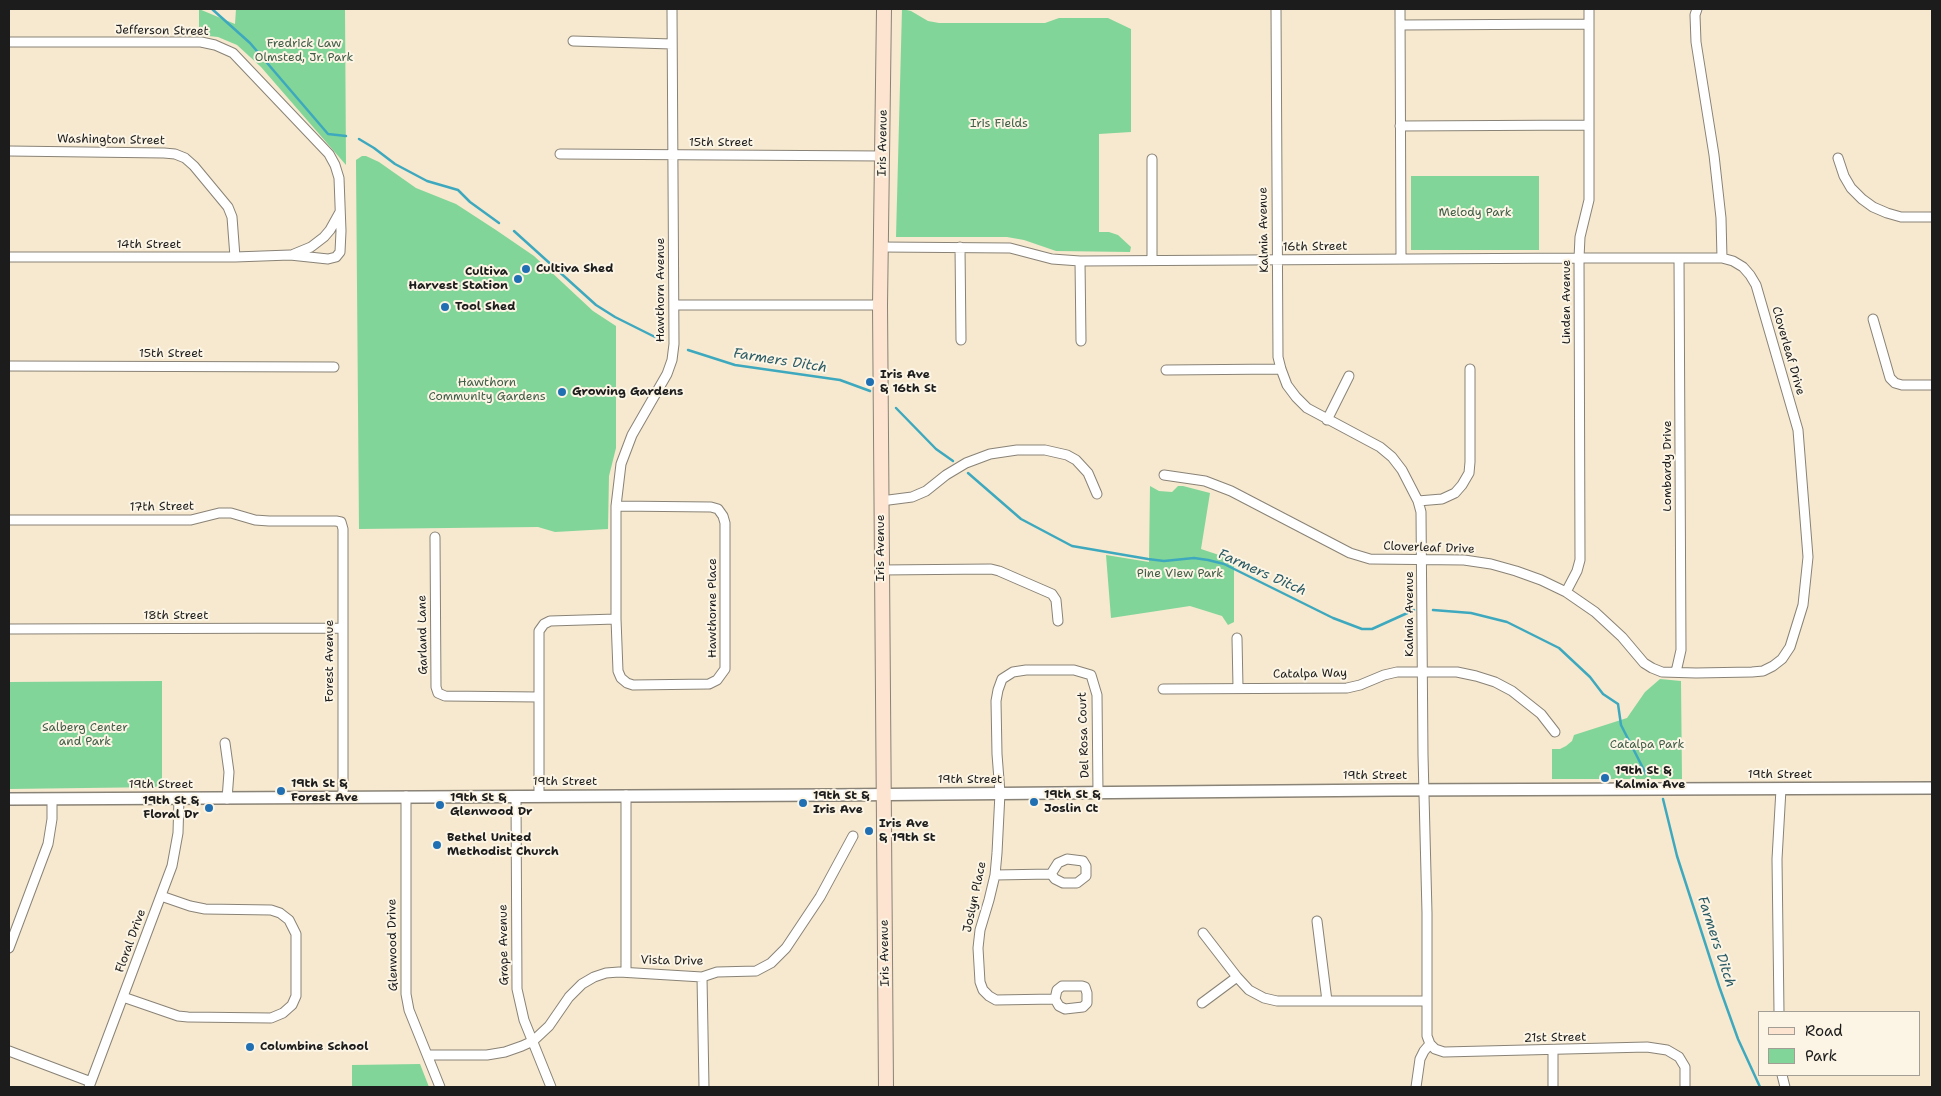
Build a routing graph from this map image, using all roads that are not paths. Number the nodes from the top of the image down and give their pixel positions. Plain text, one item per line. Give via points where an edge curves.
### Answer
1 (672, 9) edge
2 (884, 9) edge
3 (1276, 9) edge
4 (1400, 9) edge
5 (1589, 9) edge
6 (1697, 9) edge
7 (1589, 24) junction
8 (1400, 25) junction
9 (573, 41) dead end
10 (9, 42) edge
11 (672, 44) junction
12 (1589, 125) junction
13 (1400, 126) junction
14 (9, 152) edge
15 (560, 154) dead end
16 (673, 155) junction
17 (883, 156) junction
18 (1838, 158) dead end
19 (1152, 159) dead end
20 (340, 212) junction
21 (1932, 217) edge
22 (881, 247) junction
23 (960, 247) junction
24 (290, 255) junction
25 (9, 257) edge
26 (234, 257) junction
27 (1400, 258) junction
28 (1579, 258) junction
29 (1680, 258) junction
30 (1722, 258) junction
31 (1080, 260) junction
32 (1152, 260) junction
33 (1277, 260) junction
34 (674, 305) junction
35 (880, 305) junction
36 (1873, 319) dead end
37 (961, 340) dead end
38 (1081, 341) dead end
39 (9, 366) edge
40 (334, 367) dead end
41 (1280, 369) junction
42 (1470, 369) dead end
43 (1166, 370) dead end
44 (1349, 376) dead end
45 (1932, 385) edge
46 (1327, 420) junction
47 (1164, 475) dead end
48 (1097, 494) dead end
49 (881, 500) junction
50 (1418, 502) junction
51 (616, 506) junction
52 (9, 520) edge
53 (343, 525) joint
54 (435, 537) dead end
55 (1422, 560) junction
56 (881, 570) junction
57 (1566, 592) junction
58 (616, 619) junction
59 (1058, 621) dead end
60 (9, 628) edge
61 (342, 628) junction
62 (1237, 638) dead end
63 (1676, 672) junction
64 (1423, 673) junction
65 (1238, 688) junction
66 (1163, 689) dead end
67 (538, 697) junction
68 (1555, 732) dead end
69 (225, 742) dead end
70 (1932, 788) edge
71 (1781, 789) junction
72 (1424, 790) junction
73 (1098, 793) junction
74 (883, 794) junction
75 (1000, 794) junction
76 (539, 795) junction
77 (626, 795) junction
78 (406, 796) junction
79 (516, 796) junction
80 (343, 797) junction
81 (9, 799) edge
82 (52, 799) junction
83 (179, 799) junction
84 (227, 799) junction
85 (853, 836) dead end
86 (1051, 874) dead end
87 (994, 875) junction
88 (161, 896) junction
89 (9, 917) edge
90 (20, 917) junction
91 (1316, 922) dead end
92 (1203, 933) dead end
93 (9, 948) edge
94 (626, 972) junction
95 (702, 976) junction
96 (1237, 978) junction
97 (124, 997) junction
98 (1055, 999) dead end
99 (1327, 1001) junction
100 (1427, 1001) junction
101 (1202, 1003) dead end
102 (1779, 1011) edge
103 (533, 1041) junction
104 (1430, 1044) junction
105 (1553, 1050) junction
106 (9, 1051) edge
107 (428, 1055) junction
108 (90, 1085) edge
109 (440, 1087) edge
110 (551, 1087) edge
111 (704, 1087) edge
112 (886, 1087) edge
113 (1416, 1087) edge
114 (1553, 1087) edge
115 (1685, 1087) edge

1 - 11 street, Hawthorn Avenue
2 - 17 main road, Iris Avenue
3 - 33 street, Kalmia Avenue
4 - 8 street
5 - 7 street, Linden Avenue
6 - 30 street via 1696,42 1714,155
7 - 8 street
7 - 12 street, Linden Avenue
8 - 13 street
9 - 11 street
10 - 20 street, Jefferson Street via 201,42 216,45 233,54 329,154 339,178
11 - 16 street, Hawthorn Avenue
12 - 13 street
12 - 28 street, Linden Avenue via 1589,200 1580,237
13 - 27 street
14 - 26 street, Washington Street via 164,153 185,158 228,207 232,217
15 - 16 street, 15th Street
16 - 17 street, 15th Street
16 - 34 street, Hawthorn Avenue
17 - 22 main road, Iris Avenue
18 - 21 street via 1851,188 1873,208 1901,216
19 - 32 street
20 - 24 street, 14th Street via 330,230 316,244
20 - 24 street, 14th Street via 341,244 336,257
22 - 23 street, 16th Street
22 - 35 main road, Iris Avenue
23 - 31 street, 16th Street via 1010,248 1052,259
23 - 37 street
24 - 26 street, 14th Street
25 - 26 street, 14th Street
27 - 28 street, 16th Street
27 - 33 street, 16th Street
28 - 29 street, 16th Street
28 - 57 street, Linden Avenue via 1580,560
29 - 30 street, 16th Street
29 - 63 street, Lombardy Drive via 1680,650
30 - 63 street, Cloverleaf Drive via 1743,267 1756,285 1798,430 1808,556 1806,590 1790,647 1773,666 1752,672
31 - 32 street, 16th Street
31 - 38 street
32 - 33 street, 16th Street
33 - 41 street, Kalmia Avenue
34 - 35 street
34 - 51 street, Hawthorn Avenue via 672,360 632,435 621,464
35 - 49 main road, Iris Avenue
36 - 45 street via 1890,378 1902,385
39 - 40 street, 15th Street
41 - 43 street
41 - 46 street, Kalmia Avenue via 1296,398
42 - 50 street via 1469,473 1455,492 1442,499
44 - 46 street
46 - 50 street, Kalmia Avenue via 1380,447 1402,470
47 - 55 street, Cloverleaf Drive via 1205,482 1230,491 1350,554 1370,559
48 - 49 street via 1088,473 1067,455 1045,450 1017,450 990,454 966,463 912,497
49 - 56 main road, Iris Avenue
50 - 55 street, Kalmia Avenue
51 - 58 street, Hawthorn Avenue
51 - 58 street, Hawthorne Place via 711,506 723,516 725,669 722,676 709,684 627,683 618,671
52 - 53 street, 17th Street via 191,520 231,513 255,520 336,521
53 - 61 street, Forest Avenue
54 - 67 street, Garland Lane via 438,692 445,696
55 - 57 street, Cloverleaf Drive via 1491,564
55 - 64 street, Kalmia Avenue
56 - 59 street via 999,571 1052,594 1056,600
56 - 74 main road, Iris Avenue
57 - 63 street, Cloverleaf Drive via 1596,612 1644,663 1662,672
58 - 67 street via 550,621 544,624 538,636
60 - 61 street, 18th Street
61 - 80 street, Forest Avenue
62 - 65 street
64 - 65 street, Catalpa Way via 1397,672 1347,688
64 - 68 street, Catalpa Way via 1457,672 1495,682 1528,703
64 - 72 street, Kalmia Avenue
65 - 66 street, Catalpa Way
67 - 76 street
69 - 84 street via 229,772
70 - 71 street, 19th Street
71 - 72 street, 19th Street
71 - 102 street via 1777,859
72 - 73 street, 19th Street
72 - 100 street, Kalmia Avenue
73 - 75 street, 19th Street
73 - 75 street, Del Rosa Court via 1097,695 1091,675 1074,670 1026,670 1013,672 1002,679 998,690
74 - 75 street, 19th Street
74 - 77 street, 19th Street
74 - 112 main road, Iris Avenue
75 - 87 street, Joslyn Place
76 - 77 street, 19th Street
76 - 79 street, 19th Street
77 - 94 street, Vista Drive
78 - 79 street, 19th Street
78 - 80 street, 19th Street
78 - 107 street, Glenwood Drive via 406,994 409,1010
79 - 103 street, Grape Avenue via 516,989
80 - 84 street, 19th Street
81 - 82 street, 19th Street
82 - 83 street, 19th Street
82 - 90 street via 48,844
83 - 84 street, 19th Street
83 - 88 street, Floral Drive via 172,866
85 - 95 street, Vista Drive via 820,897 780,956 756,971 717,972
86 - 87 street
87 - 98 street, Joslyn Place via 978,948 983,990 996,1000
88 - 97 street, Floral Drive
88 - 97 street via 205,909 271,910 280,913 291,923 296,934 296,996 292,1005 271,1018 188,1018
89 - 90 street
90 - 93 street
91 - 99 street
92 - 96 street
94 - 95 street, Vista Drive
94 - 103 street via 606,973 582,984
95 - 111 street
96 - 99 street via 1248,990 1264,998
96 - 101 street
97 - 108 street, Floral Drive
99 - 100 street
100 - 104 street, Kalmia Avenue
103 - 107 street via 505,1052
103 - 110 street, Grape Avenue
104 - 105 street, 21st Street via 1444,1052
104 - 113 street via 1420,1059
105 - 114 street
105 - 115 street, 21st Street via 1647,1047 1667,1050 1679,1058 1685,1068
106 - 108 street
107 - 109 street, Glenwood Drive

